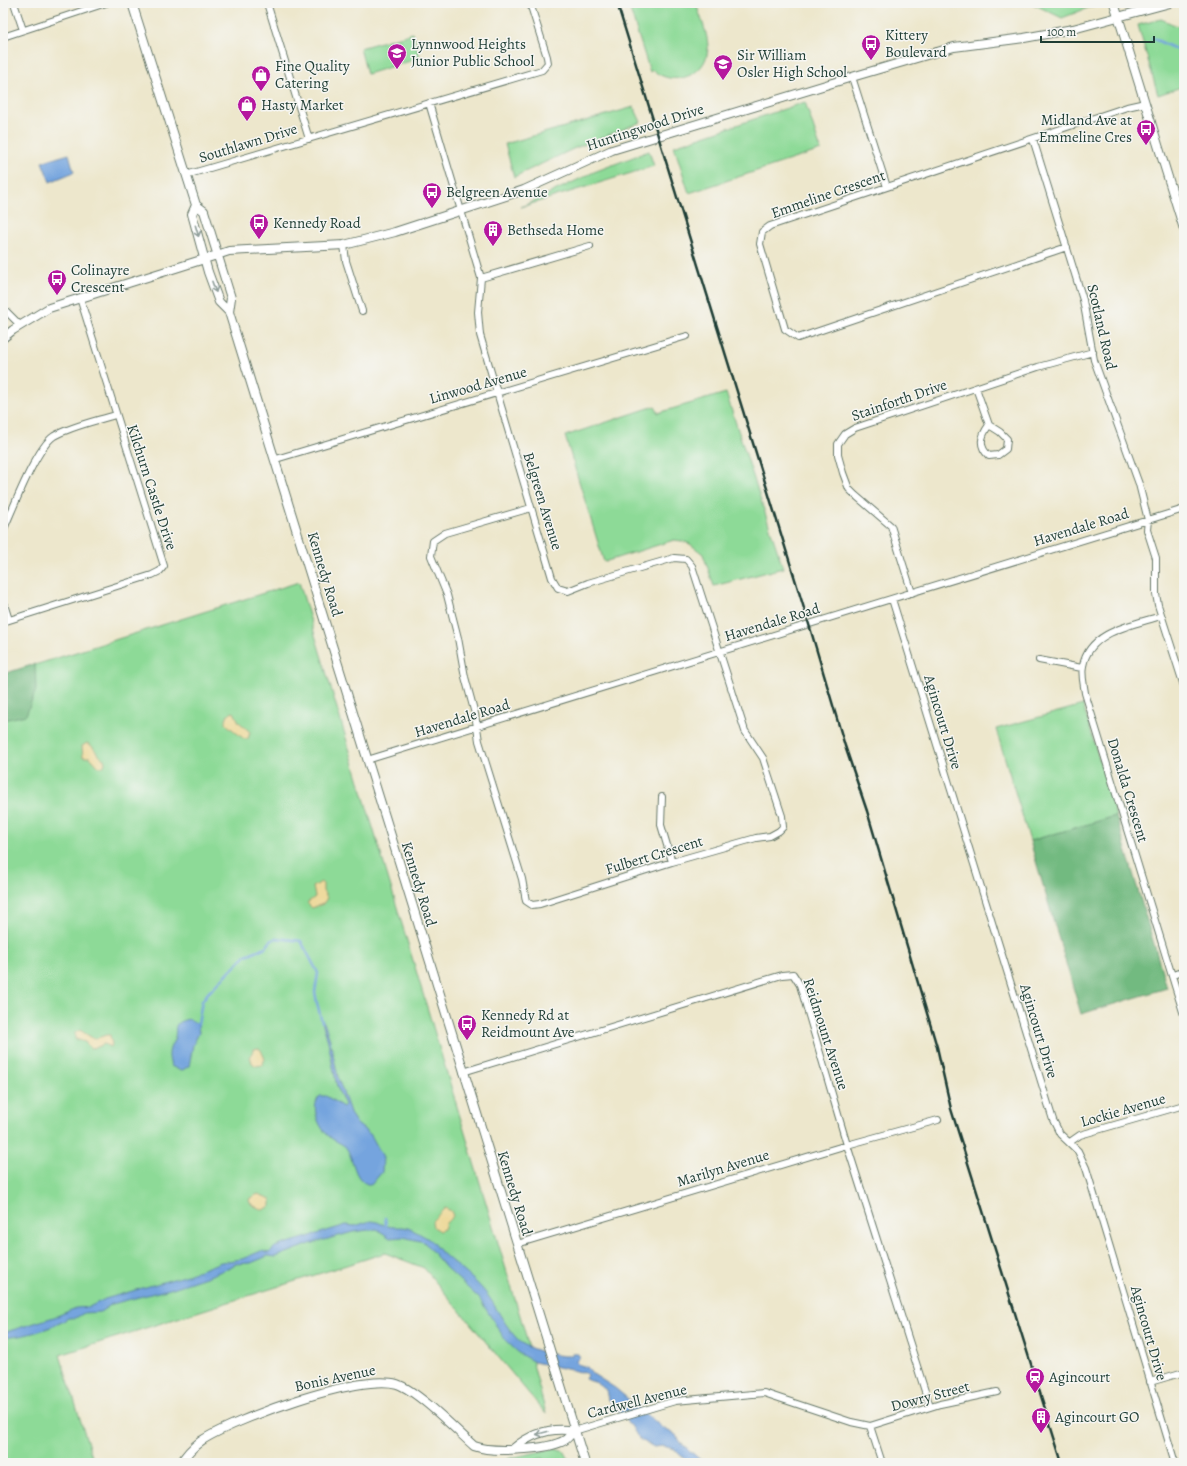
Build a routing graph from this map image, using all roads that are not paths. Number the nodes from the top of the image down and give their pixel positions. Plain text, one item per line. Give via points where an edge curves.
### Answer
1 (14, 3) edge
2 (106, 3) edge
3 (132, 3) edge
4 (268, 3) edge
5 (530, 3) edge
6 (1114, 3) edge
7 (1170, 3) edge
8 (1118, 17) junction
9 (23, 30) junction
10 (3, 37) edge
11 (852, 77) junction
12 (429, 103) junction
13 (1145, 103) junction
14 (309, 139) junction
15 (1034, 139) junction
16 (186, 175) junction
17 (887, 187) junction
18 (196, 205) junction
19 (462, 211) junction
20 (1184, 229) edge
21 (344, 245) junction
22 (590, 246) dead end
23 (1067, 247) junction
24 (217, 255) junction
25 (205, 258) junction
26 (481, 278) junction
27 (80, 298) junction
28 (3, 308) edge
29 (362, 311) dead end
30 (229, 312) junction
31 (20, 325) junction
32 (687, 336) dead end
33 (3, 338) edge
34 (1093, 352) junction
35 (976, 388) junction
36 (496, 394) junction
37 (116, 415) junction
38 (989, 425) junction
39 (276, 459) junction
40 (531, 508) junction
41 (1184, 509) edge
42 (1148, 520) junction
43 (3, 531) edge
44 (912, 593) junction
45 (892, 599) junction
46 (3, 601) edge
47 (1161, 616) junction
48 (6, 621) edge
49 (720, 652) junction
50 (1039, 660) dead end
51 (1082, 668) junction
52 (1184, 686) edge
53 (477, 727) junction
54 (367, 760) junction
55 (662, 797) dead end
56 (672, 862) junction
57 (1184, 971) edge
58 (1173, 975) junction
59 (1184, 1015) edge
60 (463, 1072) junction
61 (1184, 1105) edge
62 (938, 1120) dead end
63 (1070, 1142) junction
64 (847, 1145) junction
65 (516, 1244) junction
66 (1184, 1372) edge
67 (1150, 1382) junction
68 (997, 1392) dead end
69 (930, 1407) junction
70 (870, 1426) junction
71 (574, 1431) junction
72 (514, 1448) junction
73 (181, 1463) edge
74 (584, 1463) edge
75 (882, 1463) edge
76 (1175, 1463) edge

1 - 9 street
2 - 9 street
3 - 16 main road, Kennedy Road
4 - 14 street
5 - 12 street, Southlawn Drive via 547,57 546,67 537,73
6 - 8 main road
7 - 8 main road, Huntingwood Drive
8 - 11 main road, Huntingwood Drive via 1045,34 954,47
8 - 13 main road
9 - 10 street
11 - 17 street
11 - 19 main road, Huntingwood Drive via 612,150 524,190
12 - 14 street, Southlawn Drive
12 - 19 street, Belgreen Avenue
13 - 15 street, Emmeline Crescent
13 - 20 main road
14 - 16 street, Southlawn Drive
15 - 17 street, Emmeline Crescent
15 - 23 street, Scotland Road
16 - 18 main road, Kennedy Road
17 - 23 street, Emmeline Crescent via 770,226 762,232 760,244 785,329 798,338
18 - 24 main road, Kennedy Road via 204,211
18 -> 25 main road, Kennedy Road via 192,214
19 - 21 main road, Huntingwood Drive
19 - 26 street, Belgreen Avenue
21 - 24 main road, Huntingwood Drive via 229,252
21 - 29 street via 346,261
22 - 26 street
23 - 34 street, Scotland Road via 1083,300
24 - 25 main road, Huntingwood Drive
24 - 30 main road, Kennedy Road via 231,298
25 - 27 main road, Huntingwood Drive
25 -> 30 main road, Kennedy Road via 219,302
26 - 36 street, Belgreen Avenue via 478,325
27 - 31 main road, Huntingwood Drive via 49,308
27 - 37 street, Kilchurn Castle Drive
28 - 31 street
30 - 39 main road, Kennedy Road
31 - 33 main road, Huntingwood Drive
32 - 36 street, Linwood Avenue
34 - 35 street, Stainforth Drive
34 - 42 street, Scotland Road via 1112,413 1133,463
35 - 38 street
35 - 44 street, Stainforth Drive via 850,431 838,444 838,455 850,489 890,526
36 - 39 street, Linwood Avenue
36 - 40 street, Belgreen Avenue
37 - 43 street via 69,430 48,442 38,455
37 - 48 street, Kilchurn Castle Drive via 164,566 152,575
38 - 38 street via 981,440 983,450 990,456 998,455 1006,449 1007,439
39 - 54 main road, Kennedy Road
40 - 49 street, Belgreen Avenue via 552,578 562,590 572,590 674,558 686,559 693,568
40 - 53 street via 445,532 433,541 431,547 431,556 446,595 458,638
41 - 42 street, Havendale Road
42 - 44 street, Havendale Road
42 - 47 street, Scotland Road via 1147,530 1156,558 1156,594
44 - 45 street, Havendale Road
45 - 49 street, Havendale Road
45 - 63 street, Agincourt Drive via 1053,1120 1060,1134
46 - 48 street
47 - 51 street via 1118,630 1097,641
47 - 52 street, Scotland Road
49 - 53 street, Havendale Road
49 - 56 street, Fulbert Crescent via 745,732 763,758 782,816 783,827 770,836
50 - 51 street
51 - 58 street, Donalda Crescent via 1085,693
53 - 54 street, Havendale Road
53 - 56 street, Fulbert Crescent via 479,741 522,879 526,901 529,904 552,901
54 - 60 main road, Kennedy Road
55 - 56 street via 661,826
57 - 58 street
58 - 59 street, Donalda Crescent
60 - 64 street, Reidmount Avenue via 782,975 793,974 800,985
60 - 65 main road, Kennedy Road
61 - 63 street, Lockie Avenue via 1080,1135
62 - 64 street, Marilyn Avenue
63 - 67 street, Agincourt Drive via 1078,1151 1093,1190
64 - 65 street, Marilyn Avenue
64 - 69 street, Reidmount Avenue
65 - 71 main road, Kennedy Road
66 - 67 street
67 - 76 street, Agincourt Drive
68 - 69 street, Dowry Street
69 - 70 street, Dowry Street
70 - 71 street, Cardwell Avenue via 764,1393 675,1401
70 - 75 street
71 - 72 main road, Bonis Avenue via 565,1440 558,1442 531,1449
71 -> 72 main road via 560,1428 527,1437
71 - 74 main road, Kennedy Road
72 - 73 main road, Bonis Avenue via 494,1450 474,1446 408,1389 397,1384 380,1382 326,1392 260,1413 205,1438

